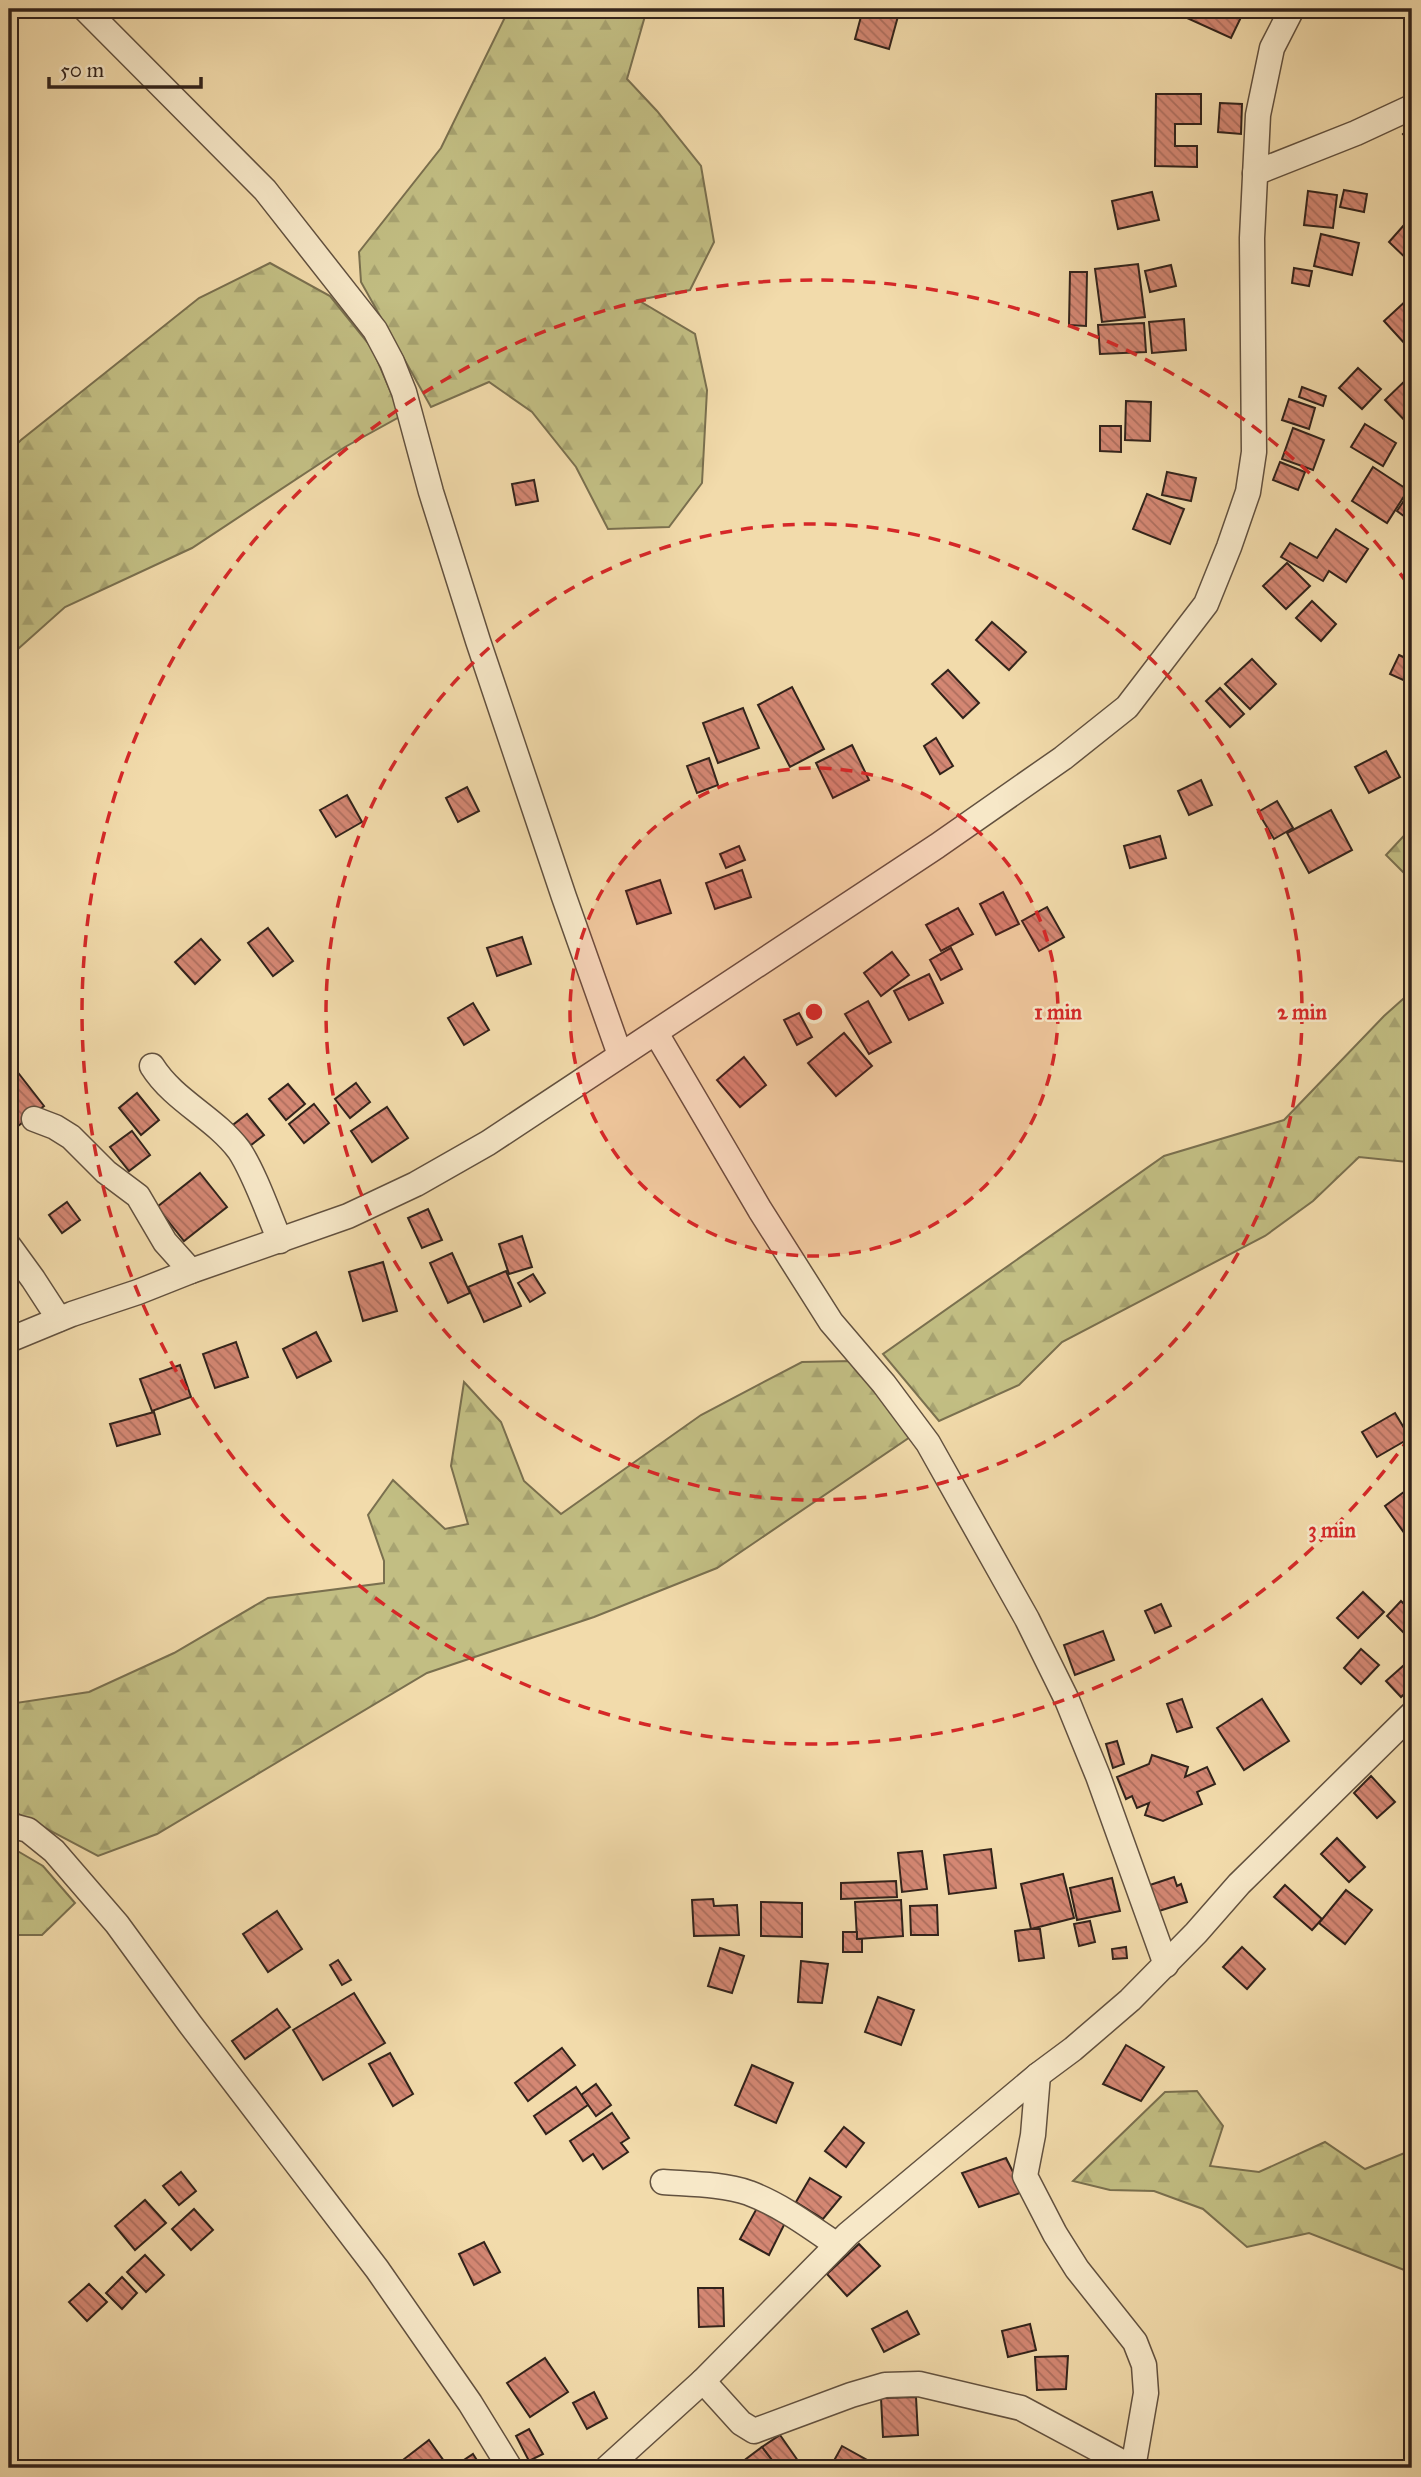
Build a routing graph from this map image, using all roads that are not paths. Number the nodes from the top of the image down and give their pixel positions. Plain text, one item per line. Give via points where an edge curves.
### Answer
1 (85, 9) edge
2 (1292, 9) edge
3 (1412, 107) edge
4 (1255, 173) junction
5 (656, 1033) junction
6 (620, 1055) junction
7 (152, 1066) dead end
8 (34, 1119) dead end
9 (280, 1241) junction
10 (9, 1246) edge
11 (191, 1271) junction
12 (59, 1319) junction
13 (9, 1340) edge
14 (1412, 1714) edge
15 (9, 1825) edge
16 (1166, 1965) junction
17 (1038, 2075) junction
18 (663, 2182) dead end
19 (837, 2245) junction
20 (703, 2381) junction
21 (510, 2468) edge
22 (607, 2468) edge
23 (1133, 2468) edge

1 - 6 street via 265,190 375,330 392,362 478,641
2 - 4 street via 1272,48 1258,115
3 - 4 street
4 - 5 street via 1254,452 1248,492 1206,604 1127,707 1063,758
5 - 6 street
5 - 16 street via 831,1322 928,1443 1020,1607 1067,1700 1098,1776
6 - 9 street via 488,1143 416,1184
7 - 9 street via 161,1081 239,1150
8 - 11 street via 71,1137 138,1196 165,1242
9 - 11 street
10 - 12 street
11 - 12 street
12 - 13 street
14 - 16 street via 1247,1875
15 - 21 street via 28,1830 54,1852 117,1923 377,2269
16 - 17 street
17 - 19 street
17 - 23 street via 1025,2176 1077,2269 1135,2342 1144,2365 1146,2393
18 - 19 street via 748,2193
19 - 20 street
20 - 22 street
20 - 23 street via 754,2431 885,2385 947,2389 1021,2408

